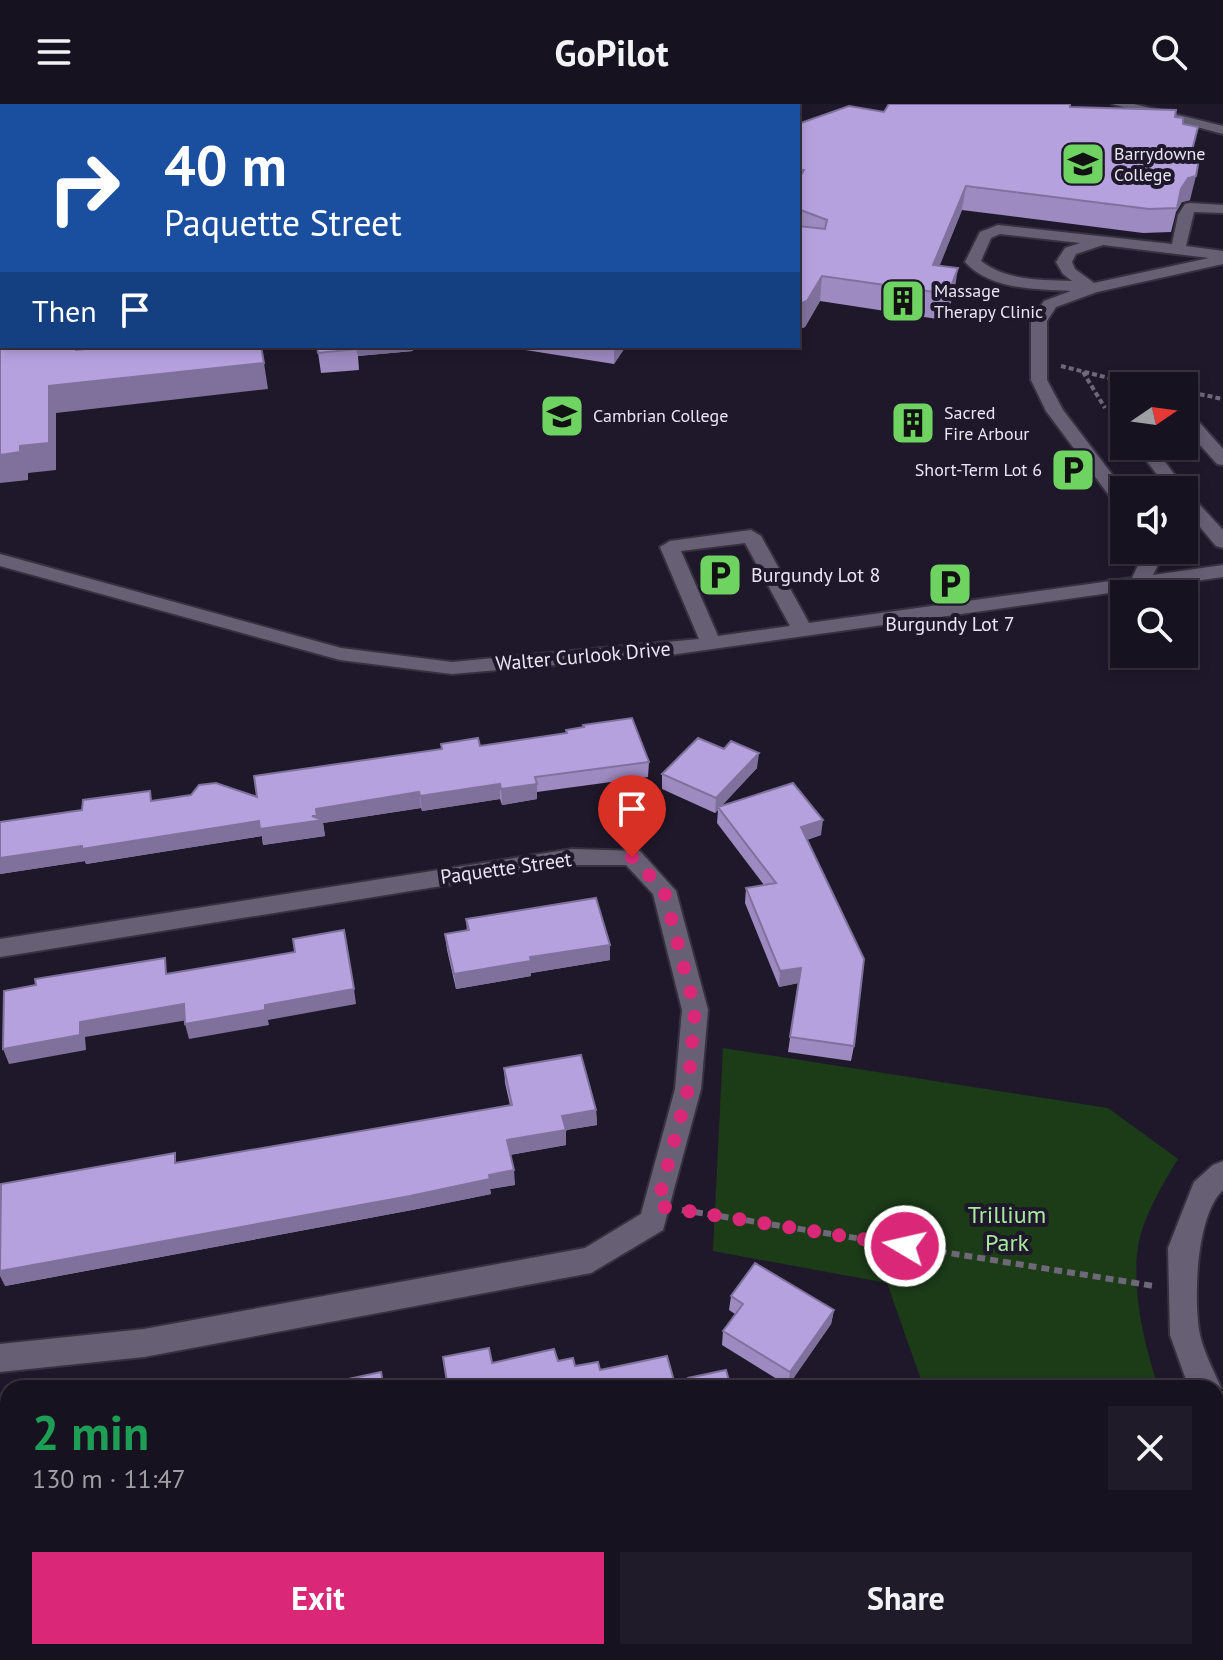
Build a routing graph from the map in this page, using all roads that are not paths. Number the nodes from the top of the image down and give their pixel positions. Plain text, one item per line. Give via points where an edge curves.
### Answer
1 (1118, 104) edge
2 (1170, 110) edge
3 (1223, 115) edge
4 (1219, 129) edge
5 (1223, 209) edge
6 (1125, 243) junction
7 (1178, 249) junction
8 (1223, 257) edge
9 (1092, 288) junction
10 (1198, 432) edge
11 (1155, 460) edge
12 (1223, 460) edge
13 (1168, 476) edge
14 (1110, 484) edge
15 (1198, 513) edge
16 (1223, 542) edge
17 (0, 560) edge
18 (1223, 571) edge
19 (1155, 580) edge
20 (1110, 586) edge
21 (802, 630) junction
22 (711, 643) junction
23 (0, 948) edge
24 (1223, 1173) edge
25 (0, 1358) edge
26 (1202, 1380) edge

1 - 2 street
2 - 4 street
3 - 4 street
5 - 7 street via 1190,207
6 - 7 street
6 - 9 street via 1099,242 1070,251 1064,262 1068,271
6 - 9 street via 998,229 985,235 973,262 983,272 1008,279
7 - 8 street
8 - 9 street
9 - 14 street via 1050,304 1039,321 1039,380 1055,411
10 - 12 street
11 - 13 street
15 - 16 street
17 - 22 street, Walter Curlook Drive via 340,654 452,668
18 - 19 street, Walter Curlook Drive
20 - 21 street, Walter Curlook Drive
21 - 22 street, Walter Curlook Drive
21 - 22 street via 751,536 670,547
23 - 25 street, Paquette Street via 572,857 632,857 664,891 695,1010 688,1089 653,1221 591,1260 144,1343
24 - 26 street via 1204,1190 1183,1248 1185,1335

